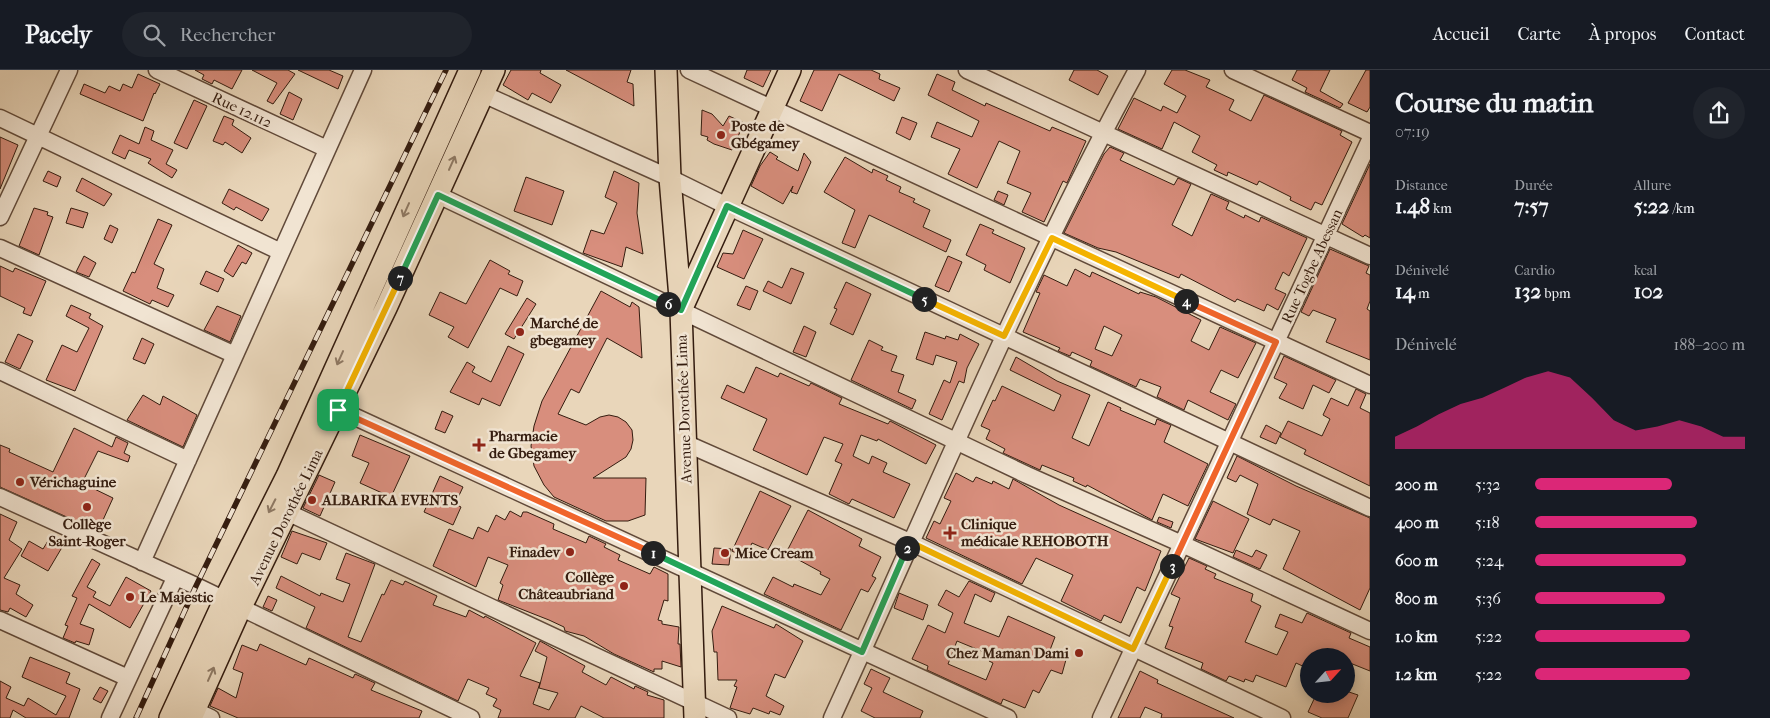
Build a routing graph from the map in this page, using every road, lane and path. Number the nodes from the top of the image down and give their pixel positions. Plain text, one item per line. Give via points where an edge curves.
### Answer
1 (69, 70) edge
2 (157, 70) edge
3 (363, 70) edge
4 (470, 70) edge
5 (494, 70) edge
6 (666, 70) edge
7 (689, 70) edge
8 (790, 70) edge
9 (967, 70) edge
10 (1137, 70) edge
11 (1234, 70) edge
12 (483, 94) junction
13 (772, 109) junction
14 (0, 118) edge
15 (1102, 133) junction
16 (1370, 134) edge
17 (38, 136) junction
18 (1370, 140) edge
19 (328, 149) junction
20 (670, 178) junction
21 (438, 195) junction
22 (727, 206) junction
23 (0, 217) edge
24 (1326, 236) junction
25 (1052, 238) junction
26 (0, 248) edge
27 (281, 252) junction
28 (1370, 256) edge
29 (681, 310) junction
30 (1004, 336) junction
31 (1276, 342) junction
32 (235, 355) junction
33 (0, 372) edge
34 (1370, 385) edge
35 (338, 410) junction
36 (955, 441) junction
37 (1230, 442) junction
38 (685, 443) junction
39 (188, 460) junction
40 (0, 497) edge
41 (1370, 508) edge
42 (288, 512) junction
43 (910, 542) junction
44 (1182, 544) junction
45 (142, 562) junction
46 (689, 569) junction
47 (175, 578) junction
48 (232, 605) junction
49 (0, 620) edge
50 (1370, 631) edge
51 (1133, 649) junction
52 (862, 652) junction
53 (128, 678) junction
54 (695, 710) edge
55 (199, 715) edge
56 (110, 718) edge
57 (170, 718) edge
58 (471, 718) edge
59 (728, 718) edge
60 (832, 718) edge
61 (1008, 718) edge
62 (1101, 718) edge
63 (1282, 718) edge

1 - 17 street
2 - 19 street, Rue 12.112
3 - 19 street
4 -> 48 main road, Avenue Dorothée Lima
5 - 12 main road, Avenue Dorothée Lima
6 - 20 main road, Avenue Dorothée Lima
7 - 13 street
8 - 13 main road
9 - 15 street
10 - 15 street
11 - 16 street
12 - 20 street
21 -> 12 main road, Avenue Dorothée Lima
13 - 22 main road
13 - 25 street
14 - 17 street
15 - 24 street
15 - 25 street
17 - 23 street
17 - 27 street
18 - 24 street, Rue Togbe Abessan
19 - 27 street
20 - 22 street
20 - 29 main road, Avenue Dorothée Lima
21 - 29 street
21 - 35 main road, Avenue Dorothée Lima
22 - 29 main road
22 - 30 street
24 - 28 street
24 - 31 street, Rue Togbe Abessan
25 - 30 street
25 - 31 street
26 - 32 street
27 - 32 street
29 - 36 street
29 - 38 main road, Avenue Dorothée Lima
30 - 36 street
30 - 37 street
31 - 34 street
31 - 37 street, Rue Togbe Abessan
32 - 39 street
33 - 39 street
35 - 42 main road, Avenue Dorothée Lima
35 - 46 street
36 - 43 street
36 - 44 street
37 - 41 street
37 - 44 street, Rue Togbe Abessan
38 - 43 street
38 - 46 main road, Avenue Dorothée Lima
39 - 45 street
40 - 45 street
42 - 48 main road, Avenue Dorothée Lima
42 - 54 street
43 - 51 street
43 - 52 street
44 - 50 street
44 - 51 street, Rue Togbe Abessan
45 - 47 street
46 - 52 street
46 - 54 main road, Avenue Dorothée Lima
47 - 48 street
47 - 53 street
55 -> 48 main road, Avenue Dorothée Lima
48 - 57 main road, Avenue Dorothée Lima
48 - 58 street
49 - 53 street
51 - 62 street, Rue Togbe Abessan
51 - 63 street
52 - 60 street
52 - 61 street
53 - 56 street
54 - 59 street

